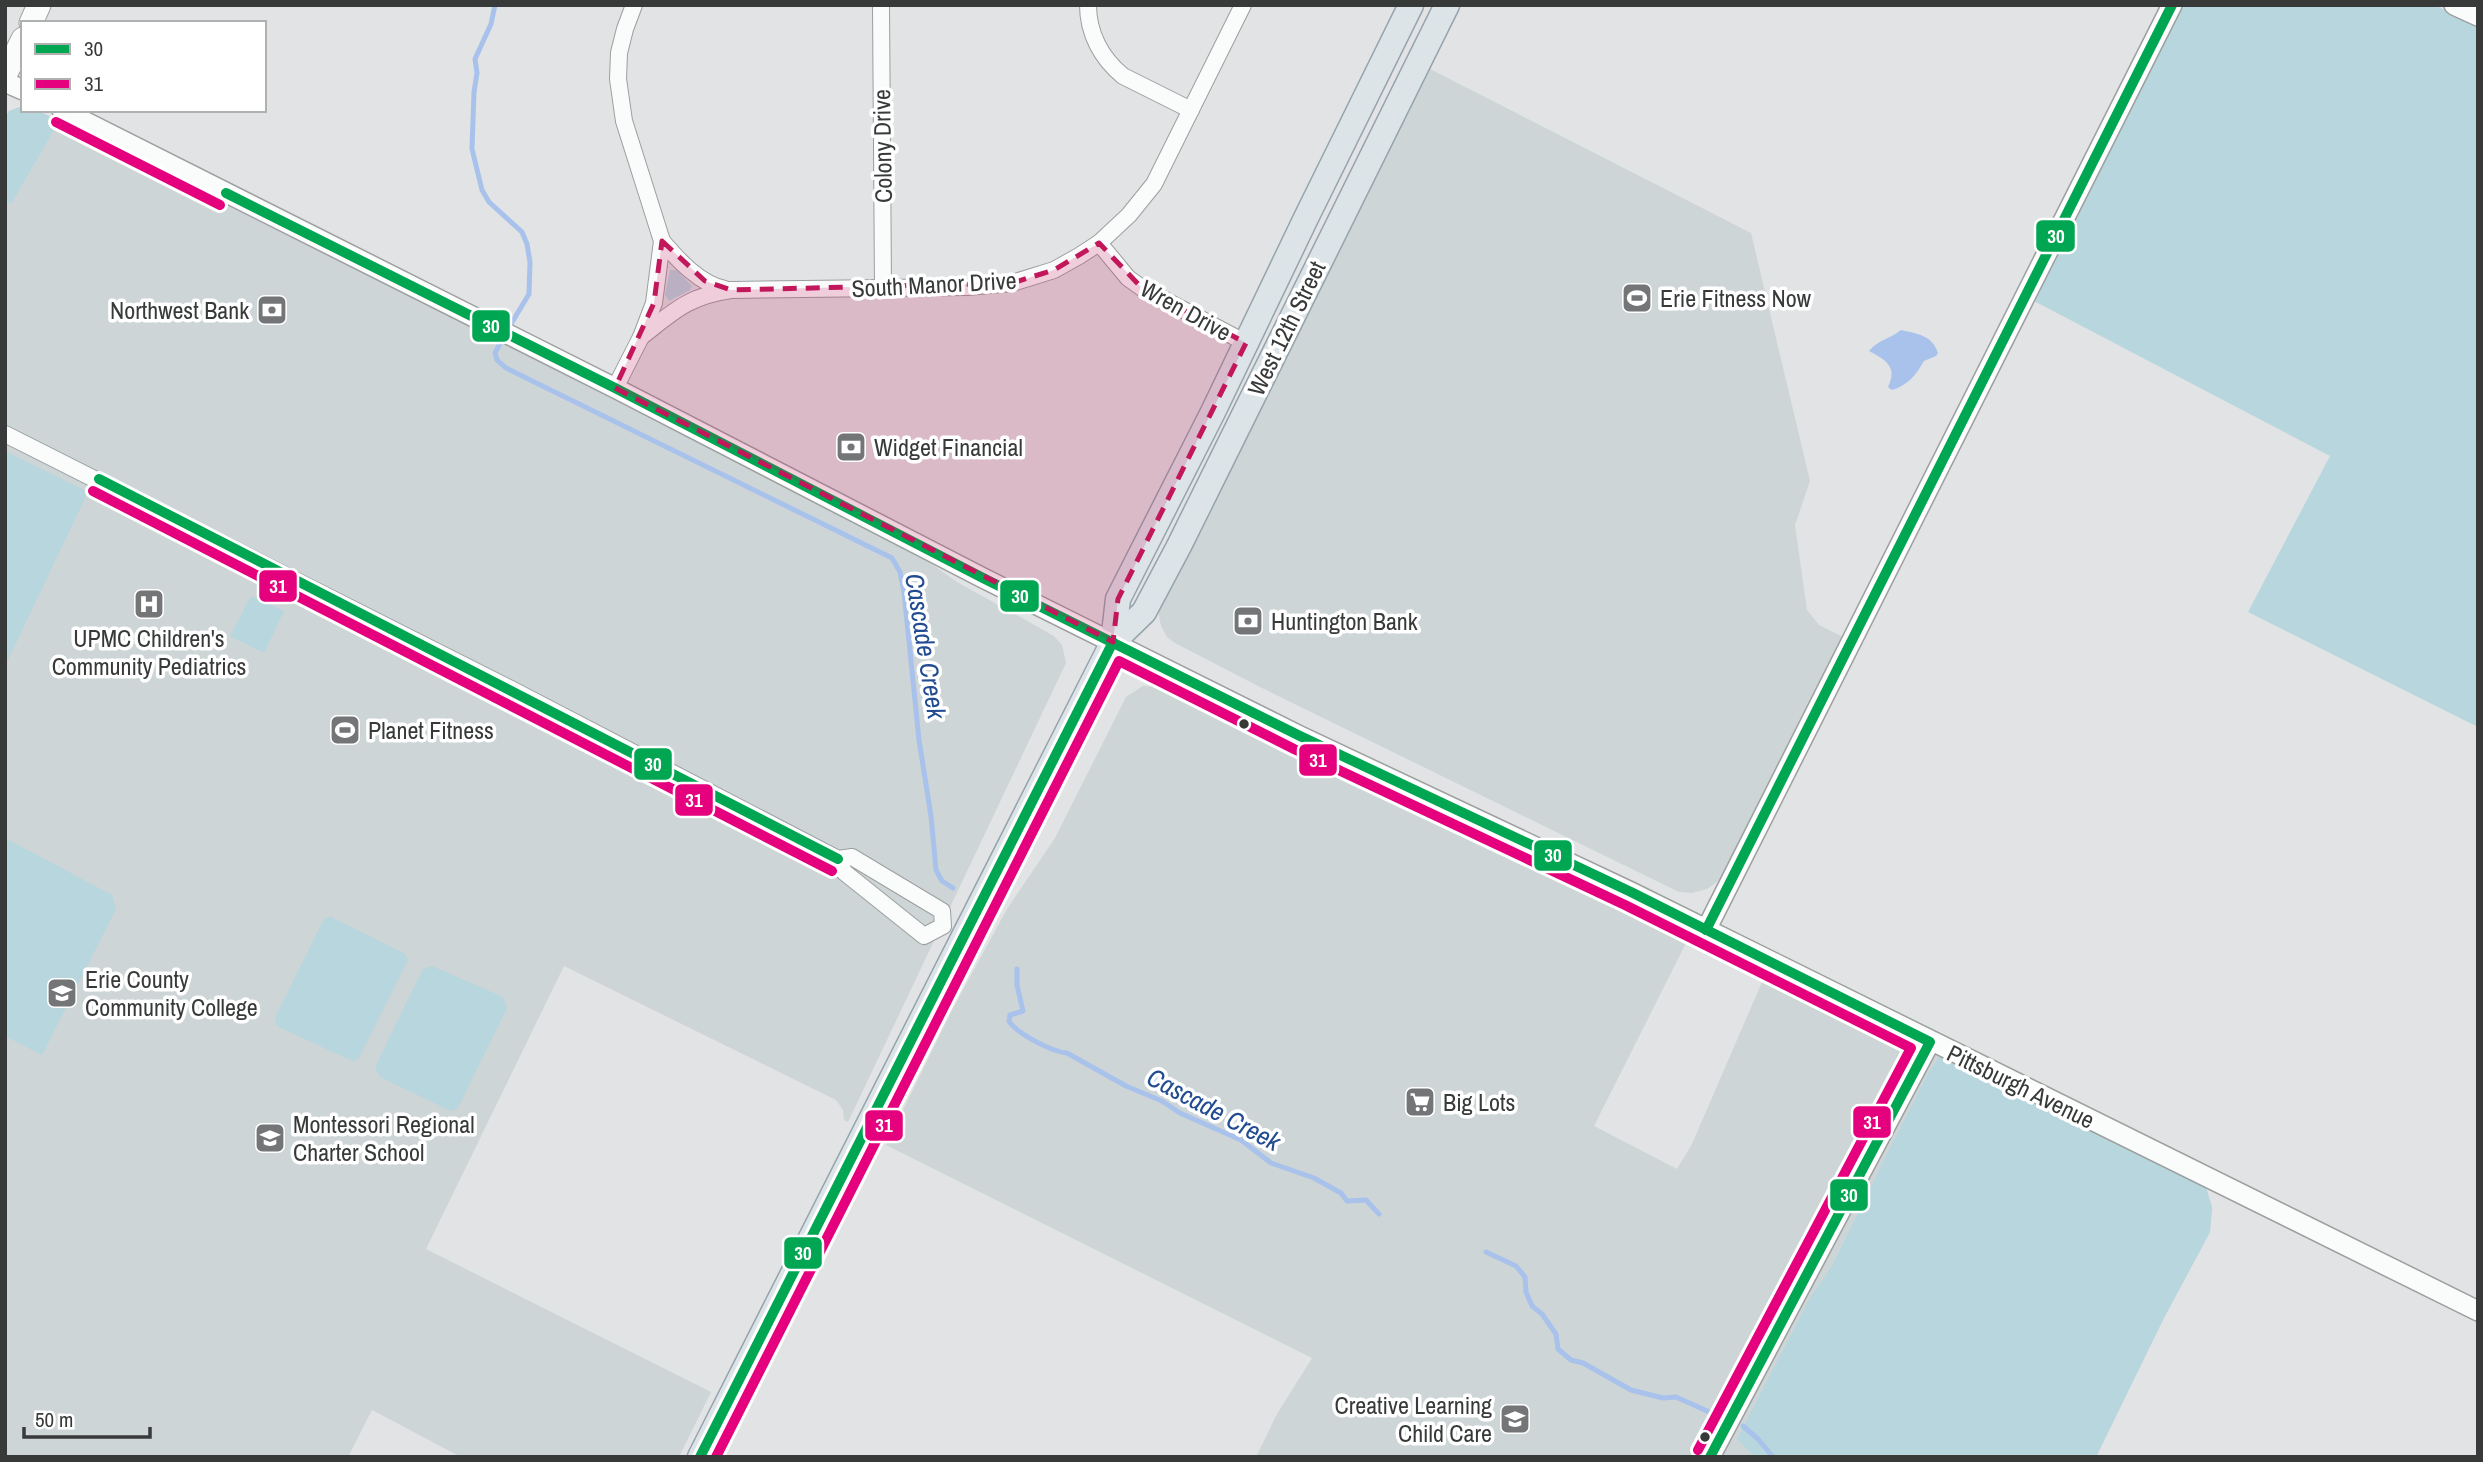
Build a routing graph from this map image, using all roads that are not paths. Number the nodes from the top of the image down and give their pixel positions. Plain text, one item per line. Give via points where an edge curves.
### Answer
1 (39, 5) edge
2 (634, 5) edge
3 (881, 5) edge
4 (1088, 5) edge
5 (1243, 5) edge
6 (1411, 5) edge
7 (1447, 5) edge
8 (2172, 5) edge
9 (2454, 5) edge
10 (2478, 16) edge
11 (32, 21) edge
12 (21, 43) edge
13 (7, 69) edge
14 (21, 87) edge
15 (1191, 110) junction
16 (66, 112) edge
17 (662, 241) junction
18 (1099, 243) junction
19 (883, 288) junction
20 (731, 290) junction
21 (641, 338) junction
22 (1246, 343) junction
23 (615, 388) junction
24 (5, 433) edge
25 (1112, 642) junction
26 (838, 859) junction
27 (1706, 930) junction
28 (953, 931) junction
29 (1930, 1042) junction
30 (2478, 1311) edge
31 (700, 1457) edge
32 (1710, 1457) edge

1 - 11 main road
2 - 17 street via 619,53 618,79 624,121
3 - 19 street, Colony Drive
4 - 15 street via 1095,41 1114,68
5 - 15 street, South Manor Drive
6 - 22 main road, West 12th Street
7 - 25 main road, West 12th Street via 1157,588 1144,612
8 - 27 street
9 - 10 street
12 - 13 main road
13 - 14 street
15 - 18 street, South Manor Drive via 1154,184
16 - 23 street, Pittsburgh Avenue
17 - 20 street, South Manor Drive via 705,281
17 - 21 street via 654,303
18 - 19 street, South Manor Drive via 1054,270 1012,283
18 - 22 street, Wren Drive via 1142,288
19 - 20 street, South Manor Drive
20 - 21 street, South Manor Drive via 685,303
21 - 23 street
22 - 25 main road, West 12th Street via 1118,599
23 - 25 street, Pittsburgh Avenue
24 - 26 street
25 - 27 street, Pittsburgh Avenue
25 - 28 main road, West 12th Street
26 - 28 street via 852,857 942,911
26 - 28 street via 844,872 924,936
27 - 29 street, Pittsburgh Avenue
28 - 31 main road, West 12th Street
29 - 30 street, Pittsburgh Avenue
29 - 32 street

